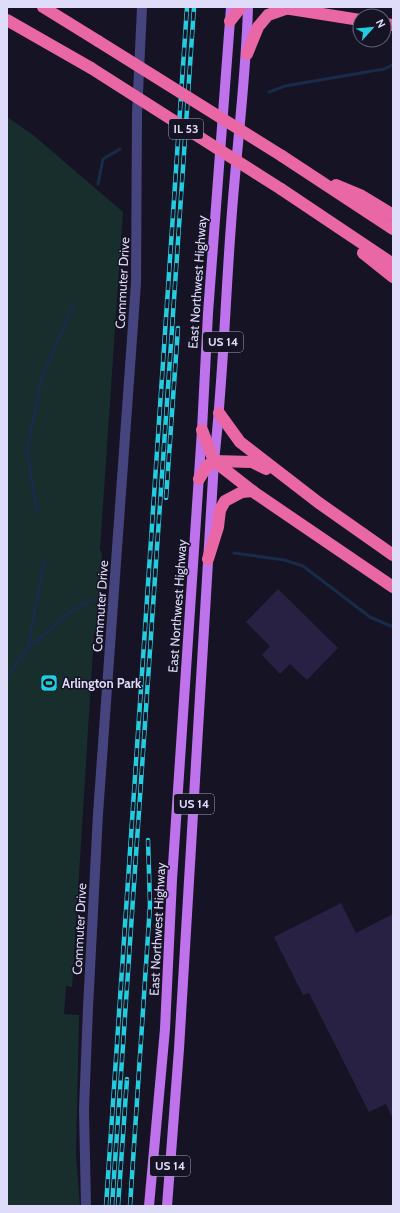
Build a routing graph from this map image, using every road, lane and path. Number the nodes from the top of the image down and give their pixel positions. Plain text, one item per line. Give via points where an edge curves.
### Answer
1 (43, 7) edge
2 (142, 7) edge
3 (231, 7) edge
4 (241, 7) edge
5 (248, 7) edge
6 (282, 8) edge
7 (352, 19) edge
8 (7, 20) edge
9 (230, 21) junction
10 (247, 54) junction
11 (308, 173) junction
12 (311, 211) junction
13 (393, 215) edge
14 (393, 229) edge
15 (393, 264) edge
16 (393, 277) edge
17 (219, 413) junction
18 (202, 430) junction
19 (214, 462) junction
20 (199, 479) junction
21 (300, 489) junction
22 (252, 491) junction
23 (393, 554) edge
24 (208, 559) junction
25 (393, 587) edge
26 (183, 721) junction
27 (198, 729) junction
28 (86, 1206) edge
29 (148, 1206) edge
30 (167, 1206) edge

1 - 11 highway, IL 53, bridge
2 - 28 street, Commuter Drive via 137,121 136,283 98,814 88,1008 84,1110
3 - 9 main road, East Northwest Highway / US 14
4 - 9 highway
5 - 10 main road, US 14
6 - 7 highway
6 - 10 highway via 268,15 258,26
8 - 12 highway, IL 53, bridge via 91,68 281,189
9 - 18 main road, East Northwest Highway / US 14 via 208,313
10 - 17 main road, US 14 via 231,231
11 - 13 highway via 360,195
11 - 14 highway, IL 53
12 - 15 highway, IL 53
12 - 16 highway
17 - 19 main road, US 14
17 - 21 highway via 240,442
18 - 19 highway
18 - 20 main road, East Northwest Highway / US 14
19 - 20 highway via 207,466
19 - 21 highway via 252,462
19 - 22 highway
19 - 24 main road, US 14
20 - 26 main road, East Northwest Highway / US 14
21 - 23 highway
22 - 24 highway via 242,492 225,501 220,510
22 - 25 highway
24 - 27 main road, US 14
26 - 27 main road
26 - 29 main road, East Northwest Highway / US 14 via 165,1036
27 - 30 main road, US 14

